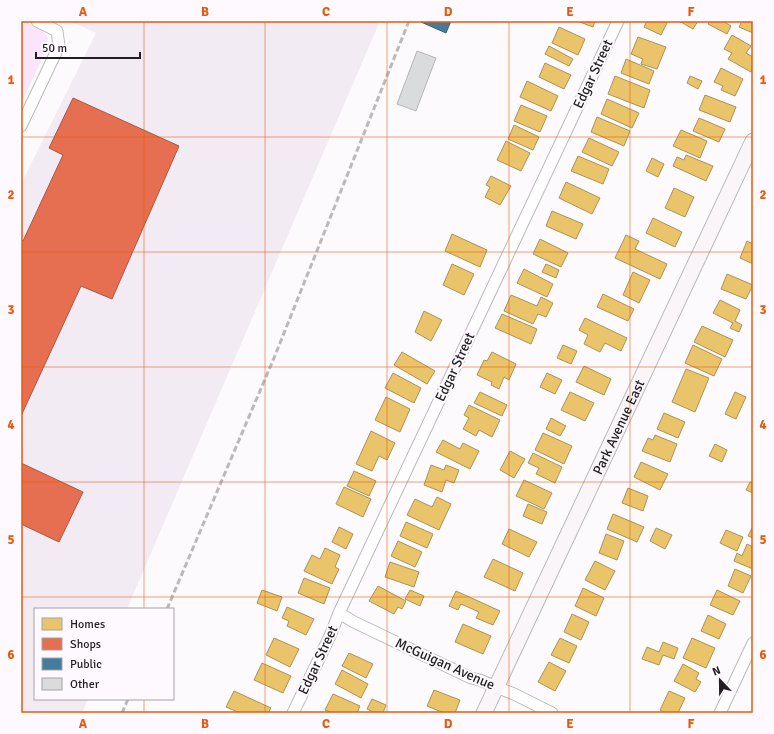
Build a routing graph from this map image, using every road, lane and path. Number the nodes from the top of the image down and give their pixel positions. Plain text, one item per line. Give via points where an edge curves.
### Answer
1 (37, 21) edge
2 (618, 21) edge
3 (21, 126) edge
4 (753, 141) edge
5 (339, 613) junction
6 (753, 643) edge
7 (496, 687) junction
8 (293, 713) edge
9 (484, 713) edge
10 (552, 713) edge
11 (720, 713) edge

1 - 3 street via 56,31 59,46
2 - 5 street, Edgar Street
4 - 7 main road, Park Avenue East
5 - 7 street, McGuigan Avenue via 471,678
5 - 8 street, Edgar Street
6 - 11 street
7 - 9 main road, Park Avenue East
7 - 10 street, McGuigan Avenue

